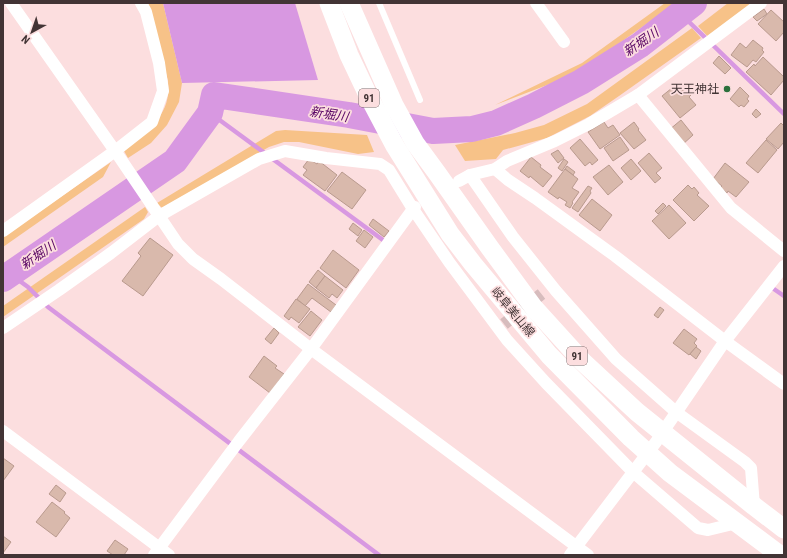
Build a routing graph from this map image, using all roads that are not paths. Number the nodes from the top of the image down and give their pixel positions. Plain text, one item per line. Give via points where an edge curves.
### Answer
1 (11, 3) edge
2 (141, 3) edge
3 (329, 3) edge
4 (349, 3) edge
5 (379, 3) edge
6 (536, 3) edge
7 (761, 3) edge
8 (564, 42) dead end
9 (638, 95) junction
10 (420, 100) dead end
11 (118, 154) junction
12 (495, 169) junction
13 (470, 175) junction
14 (459, 181) dead end
15 (414, 208) junction
16 (157, 214) junction
17 (3, 231) edge
18 (784, 251) edge
19 (784, 266) edge
20 (3, 328) edge
21 (725, 341) junction
22 (311, 349) junction
23 (784, 384) edge
24 (676, 412) junction
25 (3, 431) edge
26 (663, 432) junction
27 (648, 453) junction
28 (633, 472) junction
29 (754, 506) junction
30 (737, 523) junction
31 (784, 529) edge
32 (573, 550) edge
33 (161, 553) edge
34 (588, 555) edge
35 (780, 555) edge

1 - 11 street
2 - 11 street via 146,12 159,63 163,91 152,122
3 - 27 main road, 岐阜美山線 / 91 via 367,93 395,146 450,234 544,350
4 - 26 main road, 岐阜美山線 / 91 via 394,105 415,143 490,248 534,308 583,362
5 - 10 lane
6 - 8 street
7 - 9 street
9 - 12 street via 589,124 507,161
9 - 18 street via 731,208
11 - 16 street
11 - 17 street
12 - 13 street
12 - 21 street via 615,256
13 - 14 street
13 - 24 street via 548,289 616,358
15 - 16 street via 389,170 380,164 285,151 259,159
15 - 22 street
15 - 28 street via 449,262 501,327 507,340
16 - 20 street via 111,253
16 - 22 street via 192,259
19 - 21 street
21 - 23 street
21 - 24 street
22 - 32 street
22 - 33 street via 239,441
24 - 26 street
24 - 29 street via 751,468
25 - 33 street
26 - 27 street
26 - 29 main road, 岐阜美山線 / 91
27 - 28 street
27 - 30 main road, 岐阜美山線 / 91 via 670,473
28 - 30 street via 698,528 708,530
28 - 32 street
29 - 31 main road, 岐阜美山線 / 91
30 - 35 main road, 岐阜美山線 / 91
32 - 34 street

